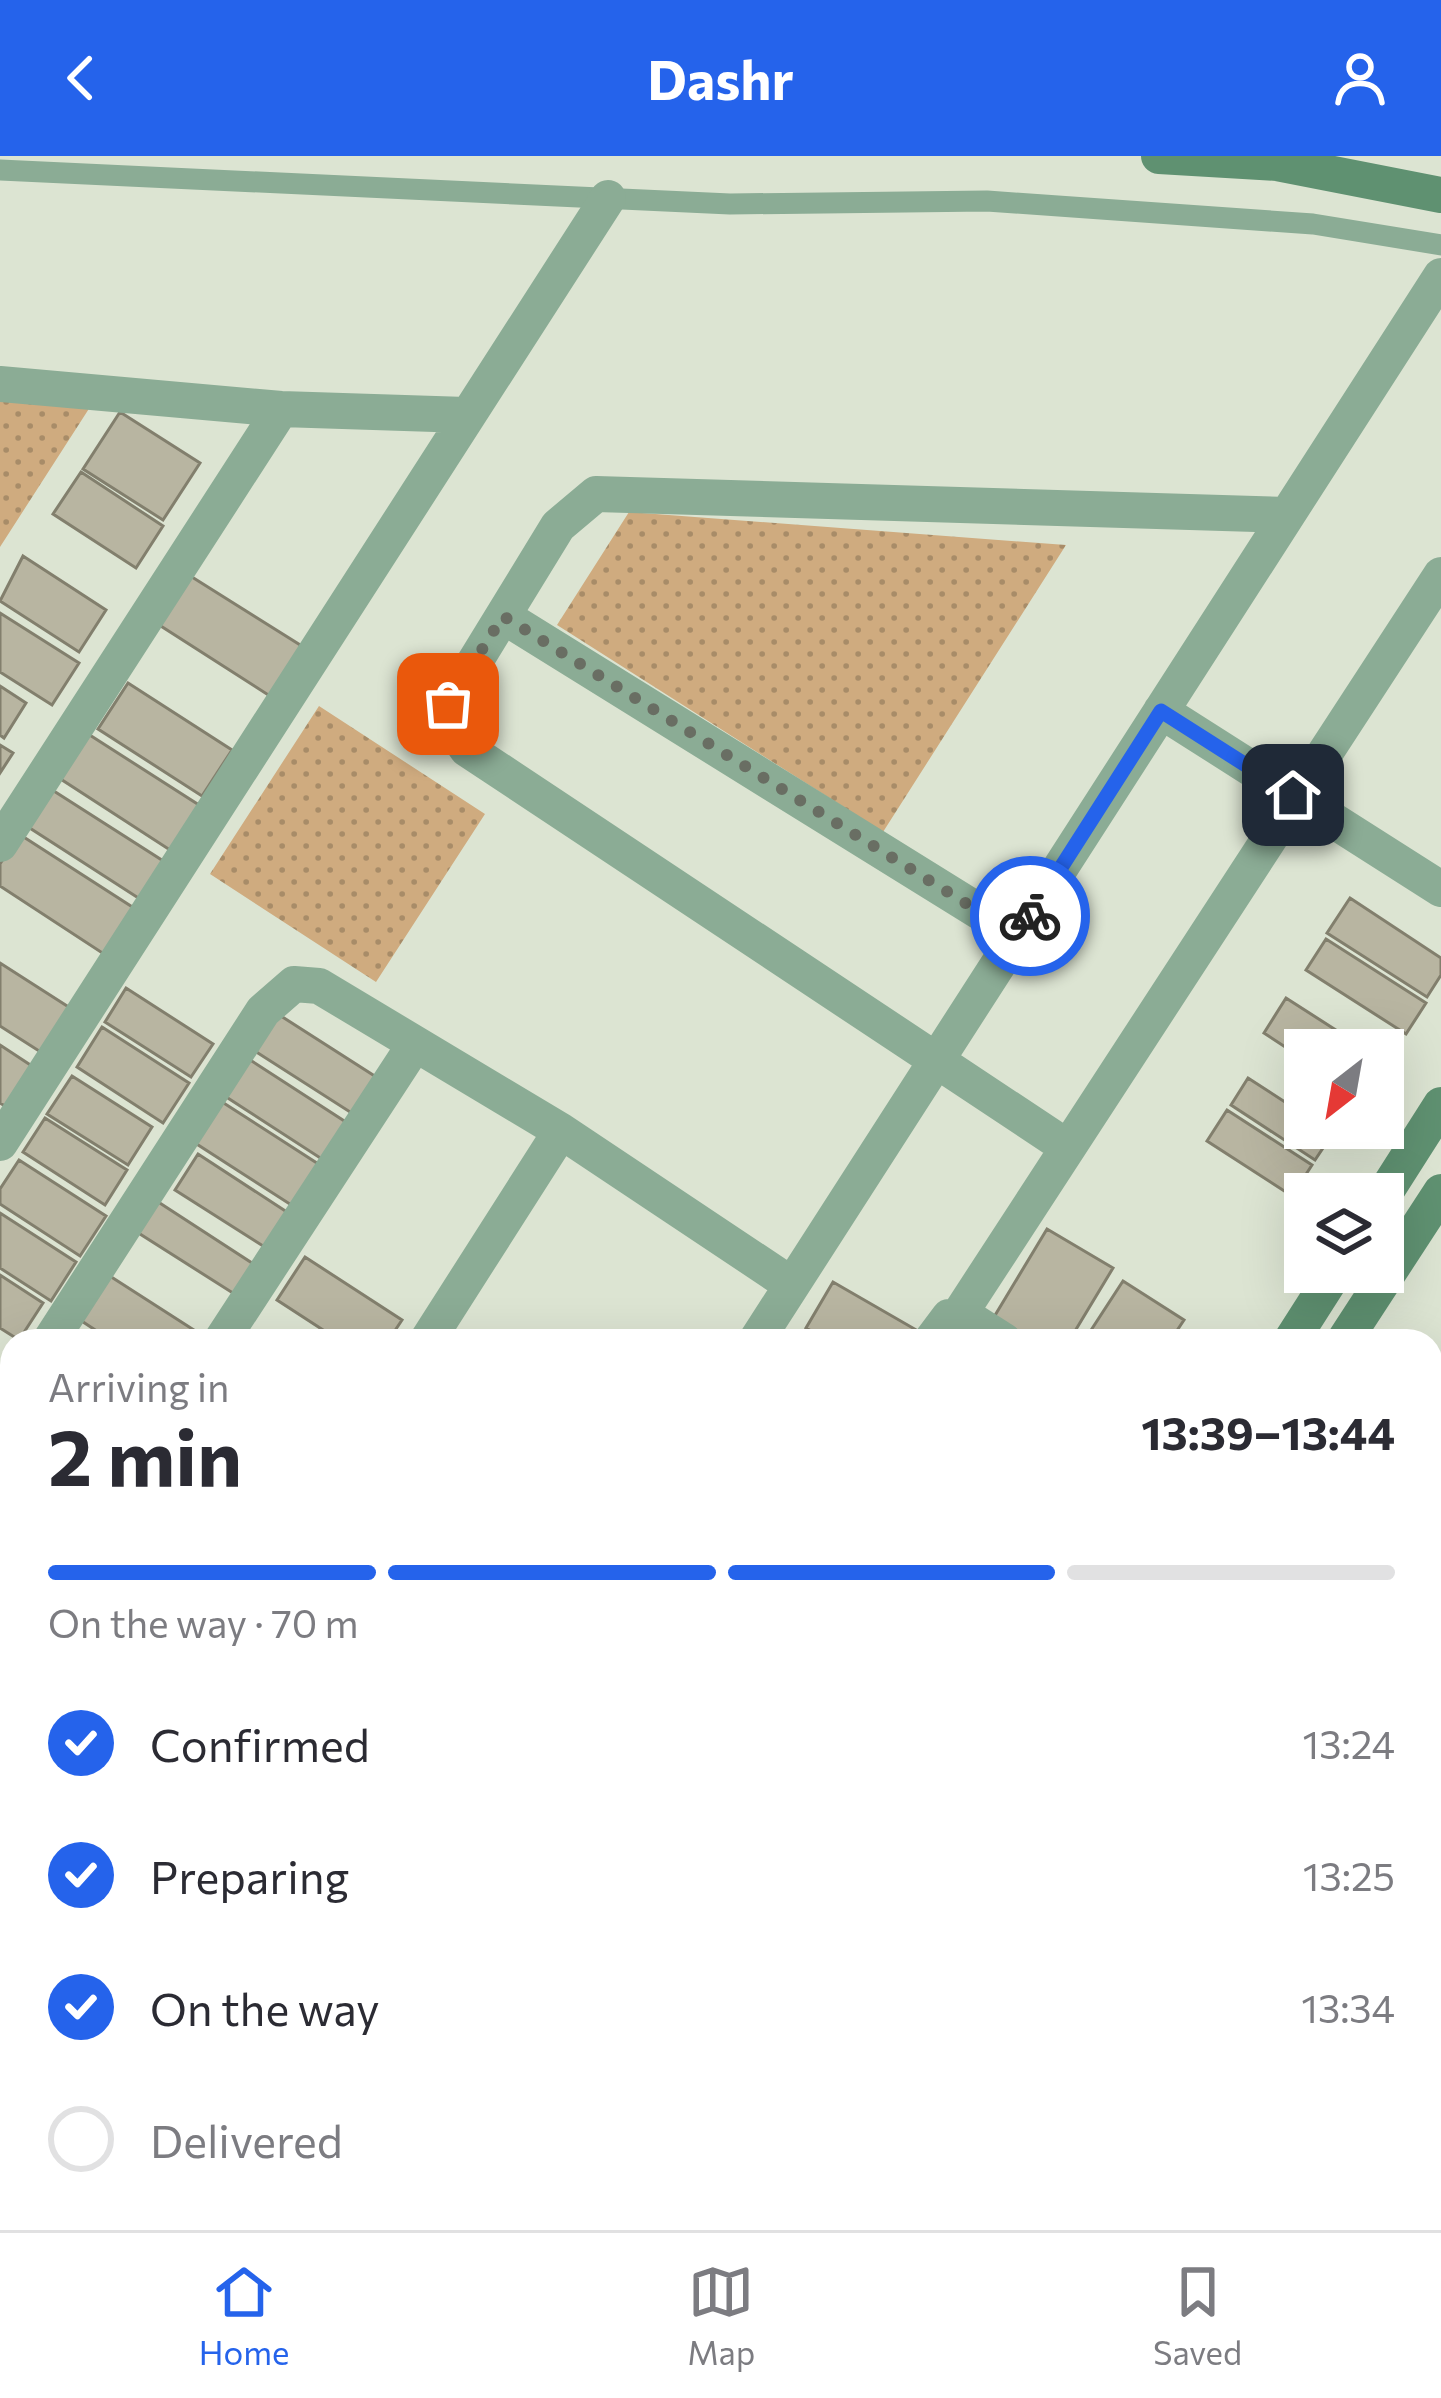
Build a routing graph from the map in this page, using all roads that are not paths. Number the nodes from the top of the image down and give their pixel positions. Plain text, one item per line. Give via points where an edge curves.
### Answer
1 (1159, 156) edge
2 (169, 167) edge
3 (0, 170) edge
4 (1441, 195) edge
5 (608, 198) junction
6 (1441, 245) edge
7 (1441, 276) edge
8 (0, 384) edge
9 (281, 409) junction
10 (466, 415) junction
11 (1287, 515) junction
12 (1440, 577) edge
13 (503, 616) junction
14 (1161, 711) junction
15 (1293, 795) junction
16 (4, 829) edge
17 (1441, 889) edge
18 (1017, 935) junction
19 (416, 1044) junction
20 (937, 1060) junction
21 (1441, 1105) edge
22 (561, 1131) junction
23 (0, 1143) edge
24 (1067, 1147) junction
25 (1398, 1173) edge
26 (1441, 1192) edge
27 (792, 1285) junction
28 (1322, 1293) edge
29 (959, 1315) junction
30 (58, 1329) edge
31 (229, 1329) edge
32 (435, 1329) edge
33 (764, 1329) edge
34 (940, 1329) edge
35 (983, 1329) edge
36 (1299, 1329) edge
37 (1353, 1329) edge

1 - 4 street via 1277,163
2 - 3 lane
2 - 5 lane
5 - 6 lane via 987,201 1313,224
5 - 10 street
7 - 11 street
8 - 9 street
9 - 10 street
9 - 16 street
10 - 23 street
11 - 13 street via 596,494 558,526
11 - 14 street
12 - 15 street
13 - 18 street
13 - 20 street via 448,704 455,738
14 - 15 street
14 - 18 street
15 - 17 street
15 - 24 street
18 - 20 street
19 - 22 street
19 - 30 street via 319,986 278,992
19 - 31 street
20 - 24 street
20 - 27 street
21 - 25 street
22 - 27 street
22 - 32 street
24 - 29 street
26 - 37 street
27 - 33 street
28 - 36 street
29 - 34 street
29 - 35 street

